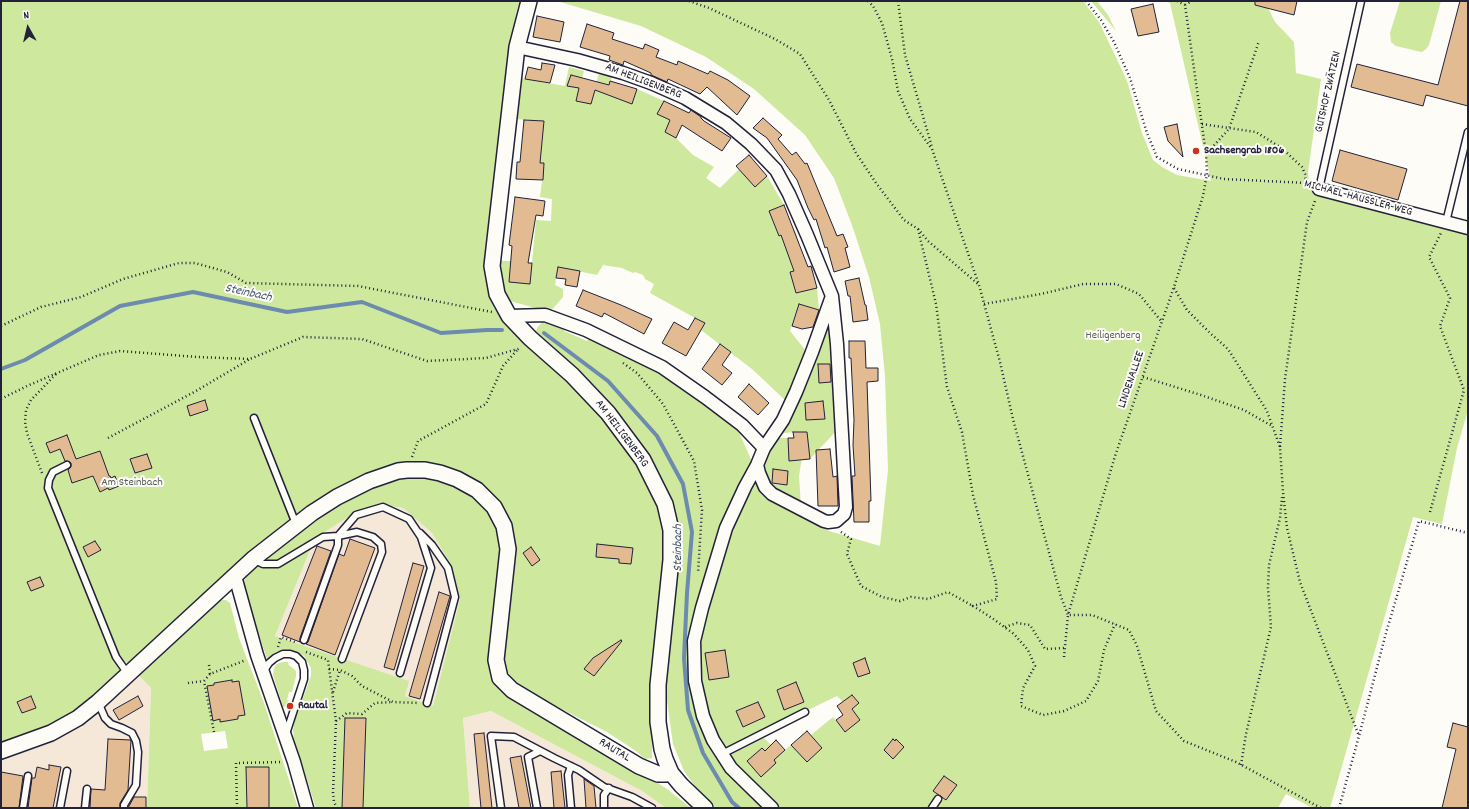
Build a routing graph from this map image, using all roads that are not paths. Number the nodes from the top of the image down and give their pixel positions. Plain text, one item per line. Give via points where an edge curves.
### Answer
1 (529, 1) edge
2 (1361, 1) edge
3 (517, 46) junction
4 (1468, 132) edge
5 (1319, 189) joint
6 (1446, 222) junction
7 (1468, 228) edge
8 (832, 296) junction
9 (509, 316) junction
10 (254, 418) dead end
11 (764, 448) junction
12 (67, 465) dead end
13 (757, 465) junction
14 (296, 525) junction
15 (416, 529) junction
16 (338, 536) junction
17 (253, 559) junction
18 (235, 576) junction
19 (304, 640) road end
20 (342, 659) road end
21 (263, 672) junction
22 (400, 673) dead end
23 (128, 674) junction
24 (98, 702) junction
25 (427, 703) road end
26 (805, 712) dead end
27 (285, 738) junction
28 (1, 751) edge
29 (540, 751) junction
30 (722, 754) junction
31 (571, 766) junction
32 (67, 771) dead end
33 (671, 773) junction
34 (28, 776) dead end
35 (86, 788) dead end
36 (609, 788) junction
37 (938, 799) dead end
38 (23, 808) edge
39 (60, 808) edge
40 (85, 808) edge
41 (124, 808) edge
42 (307, 808) edge
43 (501, 808) edge
44 (537, 808) edge
45 (571, 808) edge
46 (604, 808) edge
47 (652, 808) edge
48 (705, 808) edge
49 (772, 808) edge
50 (932, 808) edge

1 - 3 street, AM HEILIGENBERG
2 - 5 lane, GUTSHOF ZWÄTZEN
3 - 8 street, AM HEILIGENBERG via 577,60 644,81 685,98 726,123 776,170 789,194
3 - 9 street, AM HEILIGENBERG via 492,266 497,294
4 - 6 lane
5 - 6 street, MICHAEL-HÄUSSLER-WEG
6 - 7 street, MICHAEL-HÄUSSLER-WEG
8 - 11 street via 796,392 783,420
8 - 13 street, AM HEILIGENBERG via 846,507 844,514 836,521 828,522 772,494 765,486
9 - 11 street via 545,315 586,330 662,367 742,426
9 - 33 street, AM HEILIGENBERG via 608,413 643,460 665,504 671,530 672,560 658,685 658,722 664,759
10 - 14 lane
11 - 13 street
12 - 23 lane via 53,472 48,488 116,657
13 - 30 street via 726,528 694,641 695,681 703,716
14 - 17 street, RAUTAL
14 - 33 street, RAUTAL via 337,497 369,481 398,471 425,470 440,473 477,490 494,507 504,526 508,549 496,660 500,678 512,690 639,766 658,774
15 - 16 lane via 409,519 383,507 356,515
15 - 22 lane via 431,568
15 - 25 lane via 432,545 448,568 455,596
16 - 17 lane via 323,537 278,564 263,564
16 - 19 lane via 338,545
16 - 20 lane via 357,532 374,537 381,544 382,552
17 - 18 street, RAUTAL
18 - 21 street
18 - 23 street, RAUTAL
21 - 27 street
21 - 27 lane via 269,663 283,654 296,656 302,662 304,679
23 - 24 street, RAUTAL
24 - 28 street, RAUTAL via 78,718 51,733
24 - 41 lane via 105,718 111,724 132,733 136,740 136,786
26 - 30 lane
27 - 42 street
29 - 31 lane
29 - 43 lane via 514,737 491,736
29 - 44 lane via 528,757
30 - 49 street via 731,768
31 - 36 lane
31 - 45 lane via 568,775
32 - 39 lane
33 - 48 street
34 - 38 lane
35 - 40 lane
36 - 46 lane via 604,795
36 - 47 lane
37 - 50 lane

